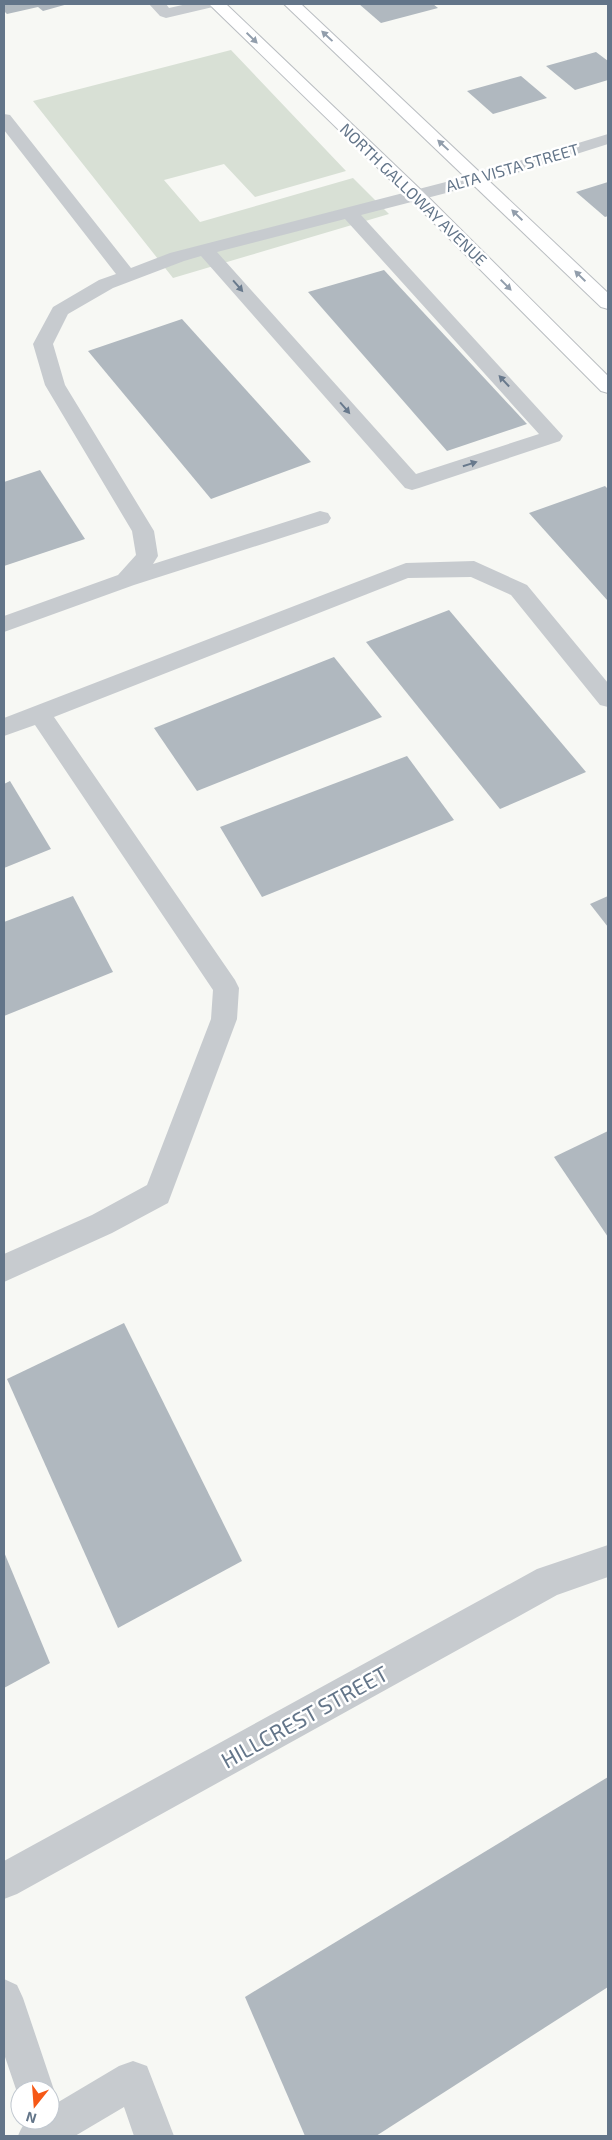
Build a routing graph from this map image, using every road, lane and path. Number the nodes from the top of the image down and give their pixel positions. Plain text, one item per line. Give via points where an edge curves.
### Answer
1 (157, 4) edge
2 (207, 4) edge
3 (217, 4) edge
4 (292, 4) edge
5 (4, 119) edge
6 (608, 139) edge
7 (478, 179) junction
8 (416, 195) junction
9 (350, 212) junction
10 (205, 250) junction
11 (127, 276) junction
12 (608, 303) edge
13 (608, 387) edge
14 (320, 518) dead end
15 (126, 580) junction
16 (4, 624) edge
17 (608, 699) edge
18 (40, 714) junction
19 (4, 727) edge
20 (4, 1268) edge
21 (608, 1561) edge
22 (4, 1882) edge
23 (4, 1998) edge
24 (32, 2080) edge
25 (60, 2120) edge
26 (154, 2136) edge

1 - 2 street via 166,13
3 -> 8 main road, NORTH GALLOWAY AVENUE
7 -> 4 main road
5 - 11 street
6 - 7 street, ALTA VISTA STREET
7 - 8 street, ALTA VISTA STREET
12 -> 7 main road
8 - 9 street, ALTA VISTA STREET
8 -> 13 main road, NORTH GALLOWAY AVENUE
9 - 10 street, ALTA VISTA STREET
10 -> 9 street via 412,483 554,436
10 - 11 street, ALTA VISTA STREET
11 - 15 street, ALTA VISTA STREET via 106,284 60,311 44,344 55,385 143,531 147,556
14 - 15 street
15 - 16 street
17 - 18 street via 519,590 474,569 435,570 406,571
18 - 19 street
18 - 20 street via 226,988 224,1019 158,1194 102,1224
21 - 22 street, HILLCREST STREET via 549,1581
23 - 24 street
25 - 26 street via 133,2080

